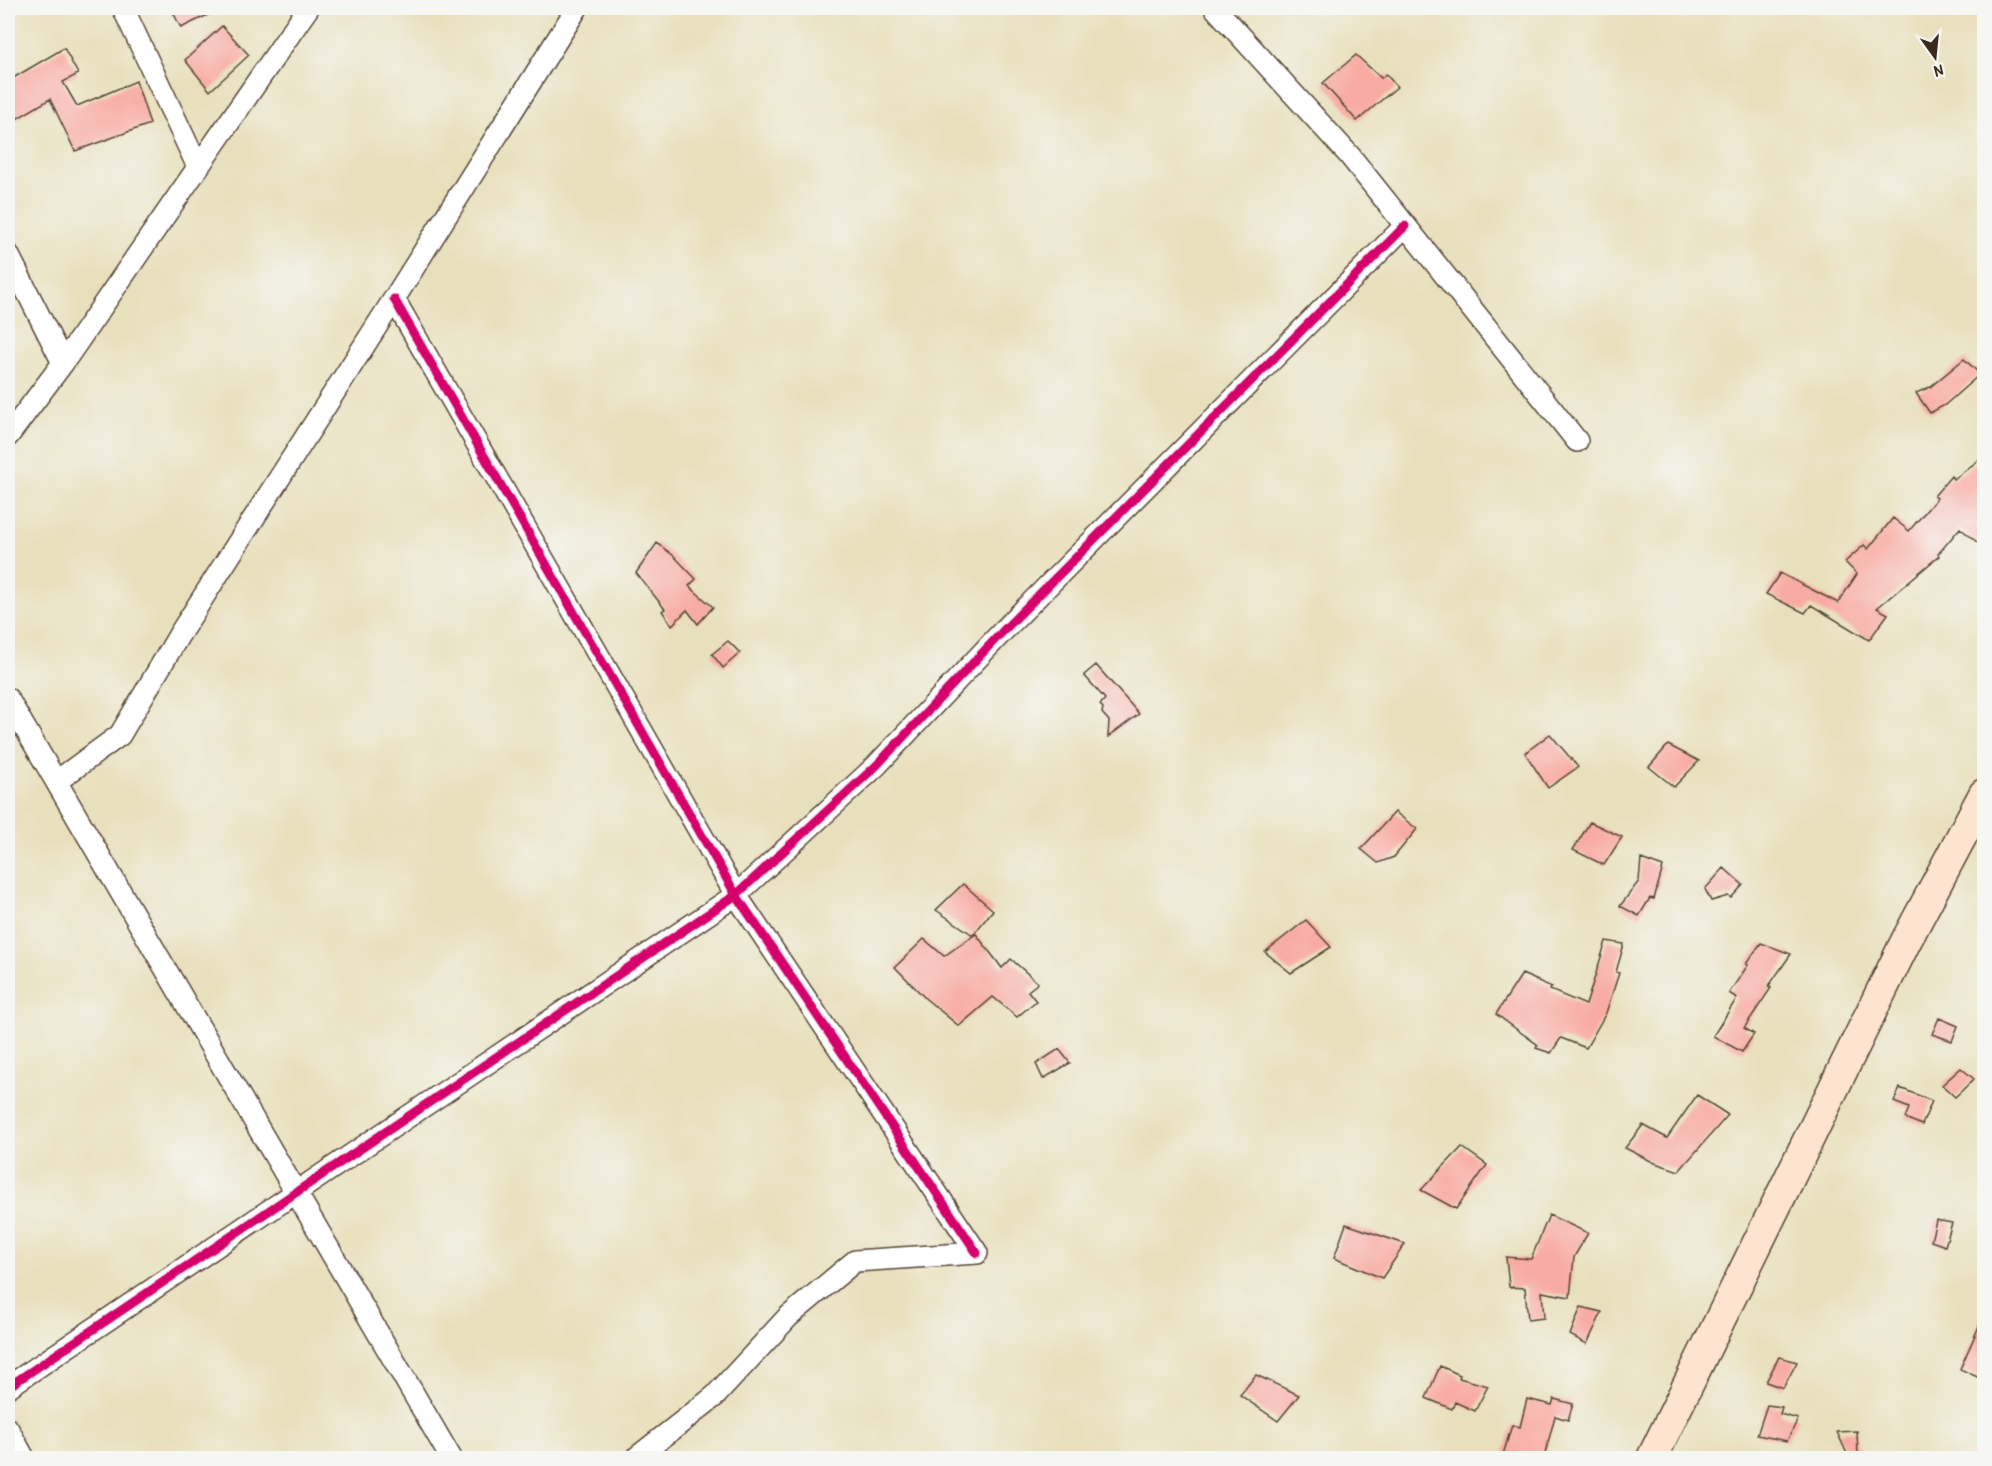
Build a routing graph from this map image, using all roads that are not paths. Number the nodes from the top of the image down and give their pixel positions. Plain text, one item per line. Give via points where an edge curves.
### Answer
1 (123, 8) edge
2 (308, 8) edge
3 (577, 8) edge
4 (1215, 8) edge
5 (198, 167) junction
6 (1405, 226) junction
7 (8, 254) edge
8 (394, 299) junction
9 (63, 363) junction
10 (8, 436) edge
11 (1577, 441) dead end
12 (8, 699) edge
13 (57, 781) junction
14 (1984, 794) edge
15 (736, 896) junction
16 (296, 1193) junction
17 (8, 1387) edge
18 (8, 1429) edge
19 (24, 1458) edge
20 (451, 1458) edge
21 (636, 1458) edge
22 (1652, 1458) edge

1 - 5 street
2 - 5 street
3 - 8 street
4 - 6 street via 1350,156
5 - 9 street
6 - 11 street
6 - 15 street via 1003,631 876,766
7 - 9 street
8 - 13 street via 178,635 120,735
8 - 15 street
9 - 10 street
12 - 13 street
13 - 16 street
14 - 22 main road via 1906,941
15 - 16 street
15 - 21 street via 977,1253 855,1261 788,1317 715,1396
16 - 17 street
16 - 20 street
18 - 19 street

